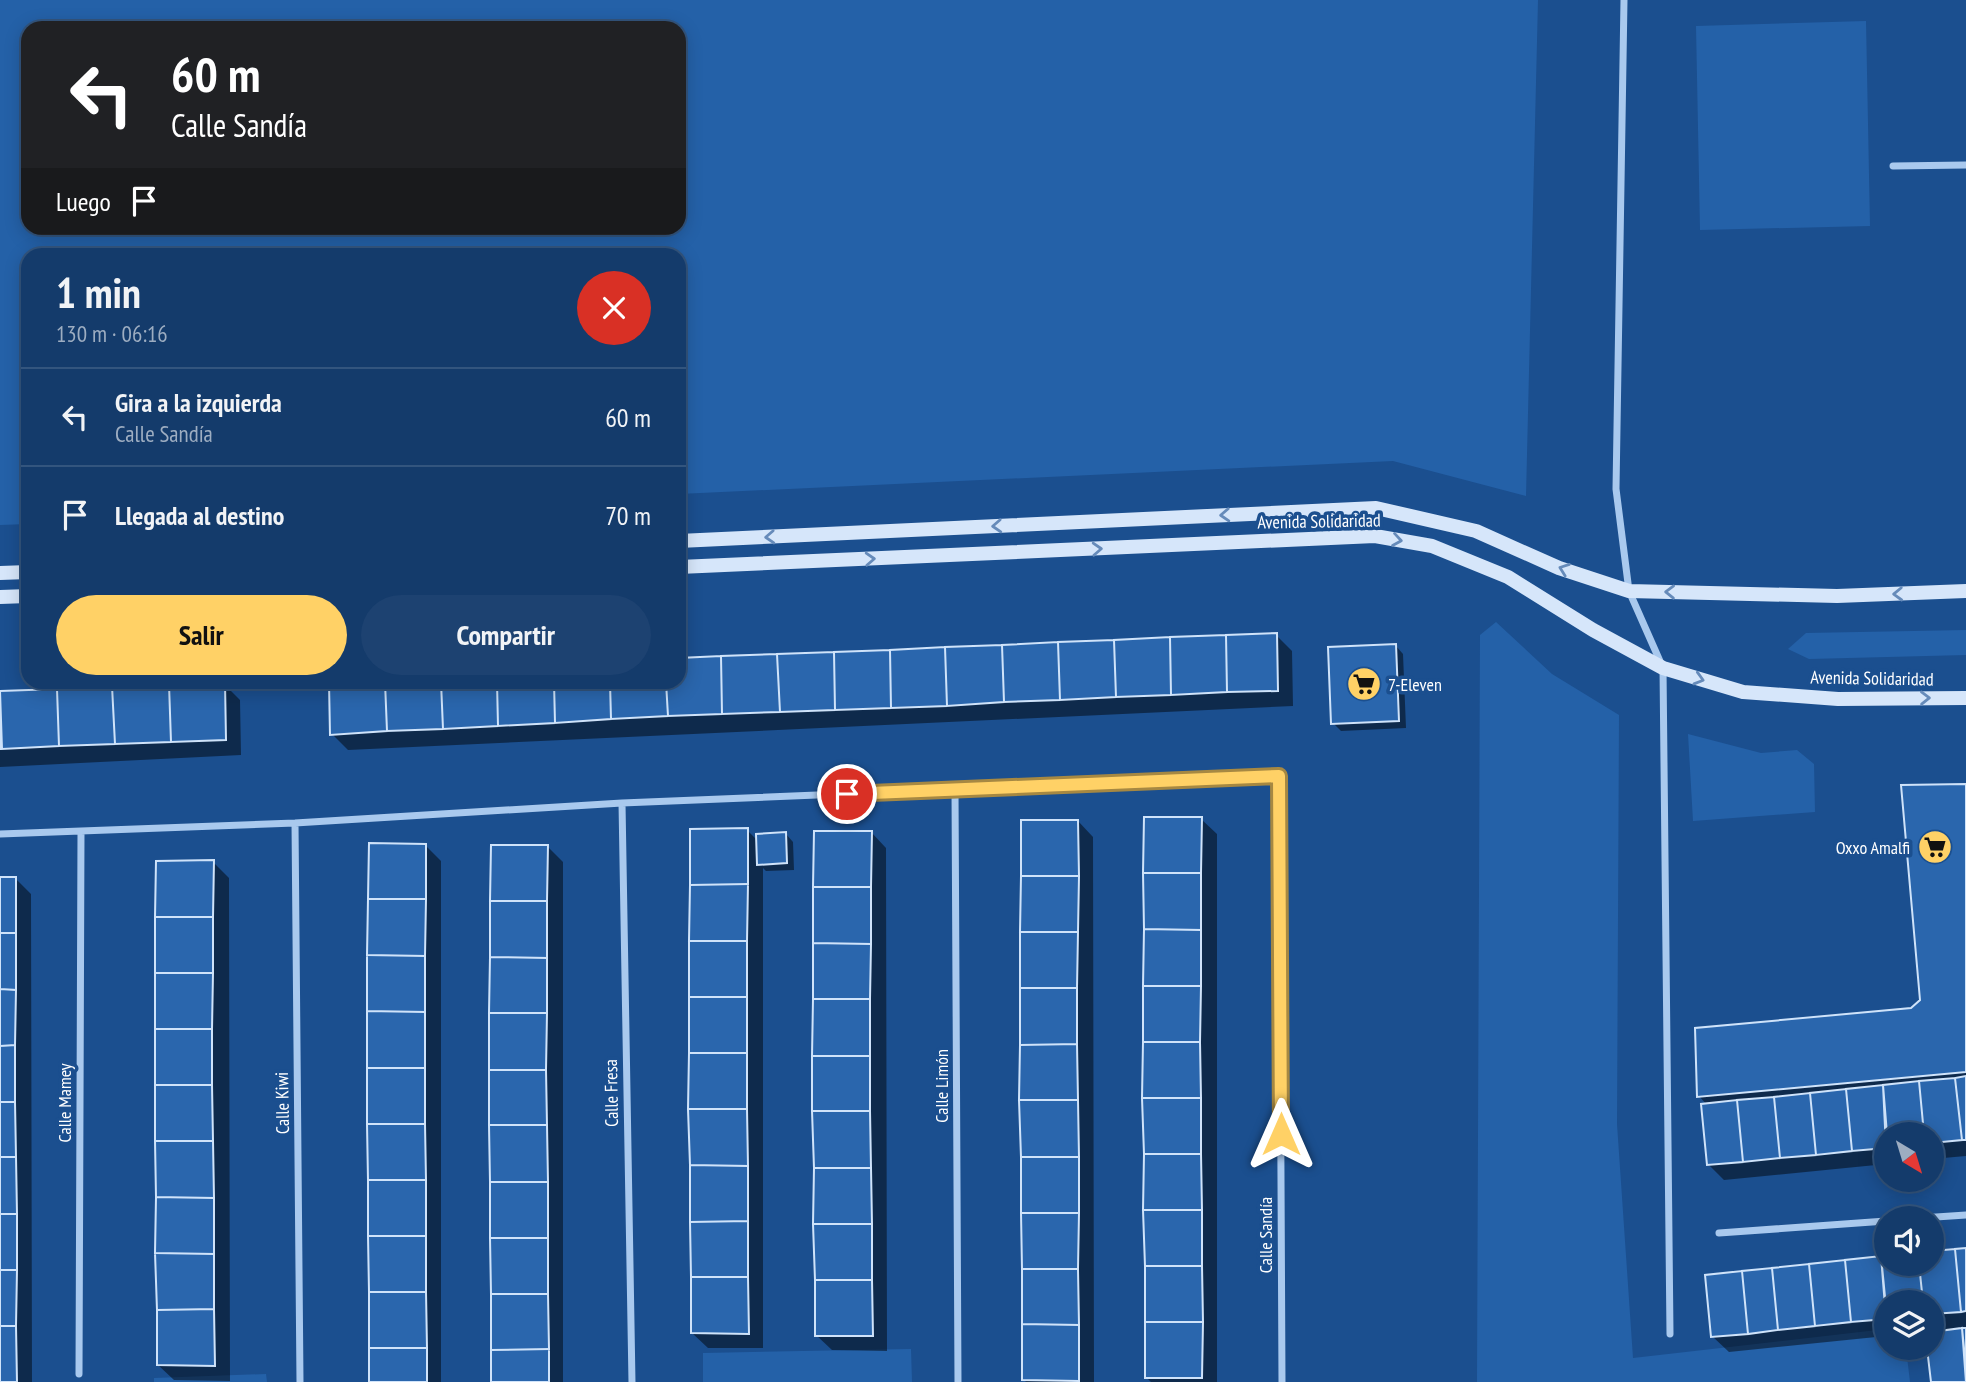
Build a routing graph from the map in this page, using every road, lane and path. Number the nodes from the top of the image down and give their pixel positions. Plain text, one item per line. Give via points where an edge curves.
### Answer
1 (1624, 0) edge
2 (1966, 165) edge
3 (1893, 166) dead end
4 (686, 541) edge
5 (686, 567) edge
6 (21, 572) edge
7 (0, 573) edge
8 (1629, 591) junction
9 (1966, 592) edge
10 (21, 596) edge
11 (0, 597) edge
12 (1663, 668) junction
13 (1966, 698) edge
14 (955, 790) junction
15 (622, 803) junction
16 (295, 823) junction
17 (81, 832) junction
18 (0, 834) edge
19 (1966, 1214) edge
20 (1944, 1216) edge
21 (1874, 1222) edge
22 (1719, 1233) dead end
23 (1670, 1334) dead end
24 (79, 1374) dead end
25 (300, 1382) edge
26 (632, 1382) edge
27 (958, 1382) edge
28 (1282, 1382) edge

1 - 8 street via 1616,489
2 - 3 street
8 -> 4 main road, Avenida Solidaridad via 1559,568 1476,531 1376,508
5 -> 12 main road, Avenida Solidaridad via 1375,537 1432,546 1508,577
6 - 7 main road
9 -> 8 main road, Avenida Solidaridad via 1837,596
8 - 12 street
10 - 11 main road
12 -> 13 main road, Avenida Solidaridad via 1743,692 1838,699
12 - 23 street
14 - 15 street, Calle Sandía
14 - 27 street, Calle Limón
14 - 28 street, Calle Sandía via 1279,776
15 - 16 street
15 - 26 street, Calle Fresa
16 - 17 street
16 - 25 street, Calle Kiwi
17 - 18 street
17 - 24 street, Calle Mamey
19 - 20 street
21 - 22 street

